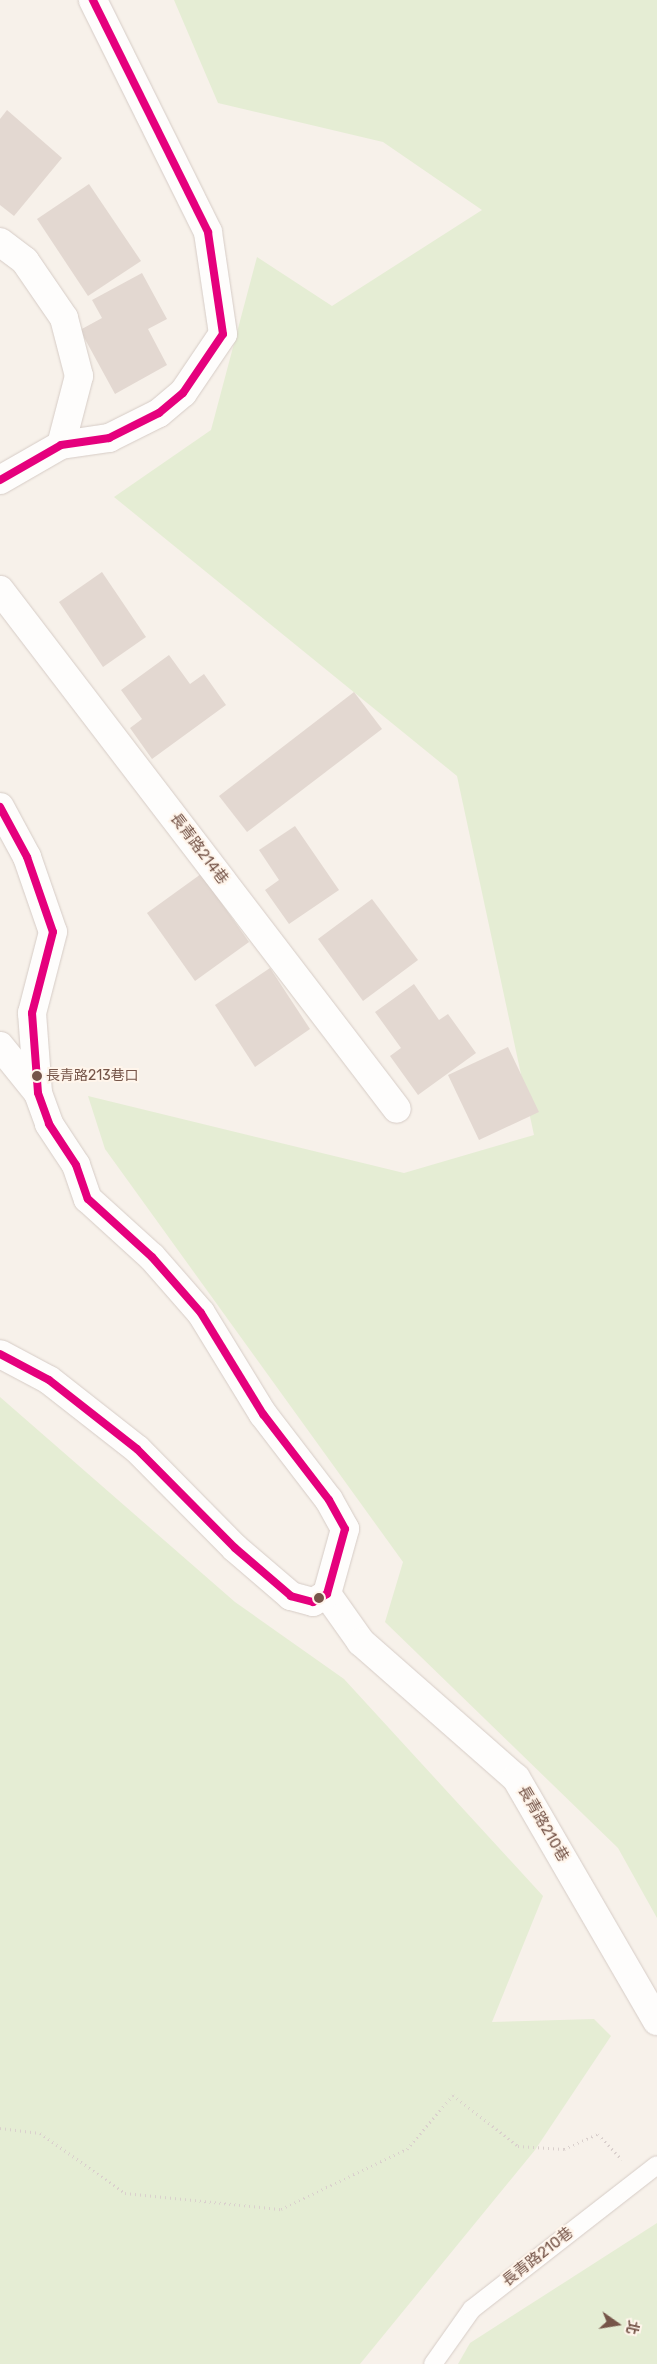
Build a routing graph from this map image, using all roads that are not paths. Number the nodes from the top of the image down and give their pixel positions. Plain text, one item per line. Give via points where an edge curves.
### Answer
1 (93, 0) edge
2 (0, 242) edge
3 (61, 445) junction
4 (0, 480) edge
5 (0, 590) edge
6 (0, 807) edge
7 (0, 1046) edge
8 (38, 1093) junction
9 (397, 1109) dead end
10 (0, 1354) edge
11 (328, 1594) junction
12 (657, 2021) edge
13 (657, 2165) edge
14 (433, 2364) edge

1 - 3 street via 208,232 223,334 183,393 159,413 109,438
2 - 3 street via 26,261 64,318 79,376
3 - 4 street
5 - 9 street, 長青路214巷
6 - 8 street via 28,857 53,932 32,1013
7 - 8 street
8 - 11 street via 88,1199 152,1257 200,1313 262,1414 329,1500 345,1529
10 - 11 street via 48,1380 137,1449 234,1548 285,1591 312,1602
11 - 12 street, 長青路210巷 via 361,1642 516,1778
13 - 14 lane, 長青路210巷 via 472,2309

